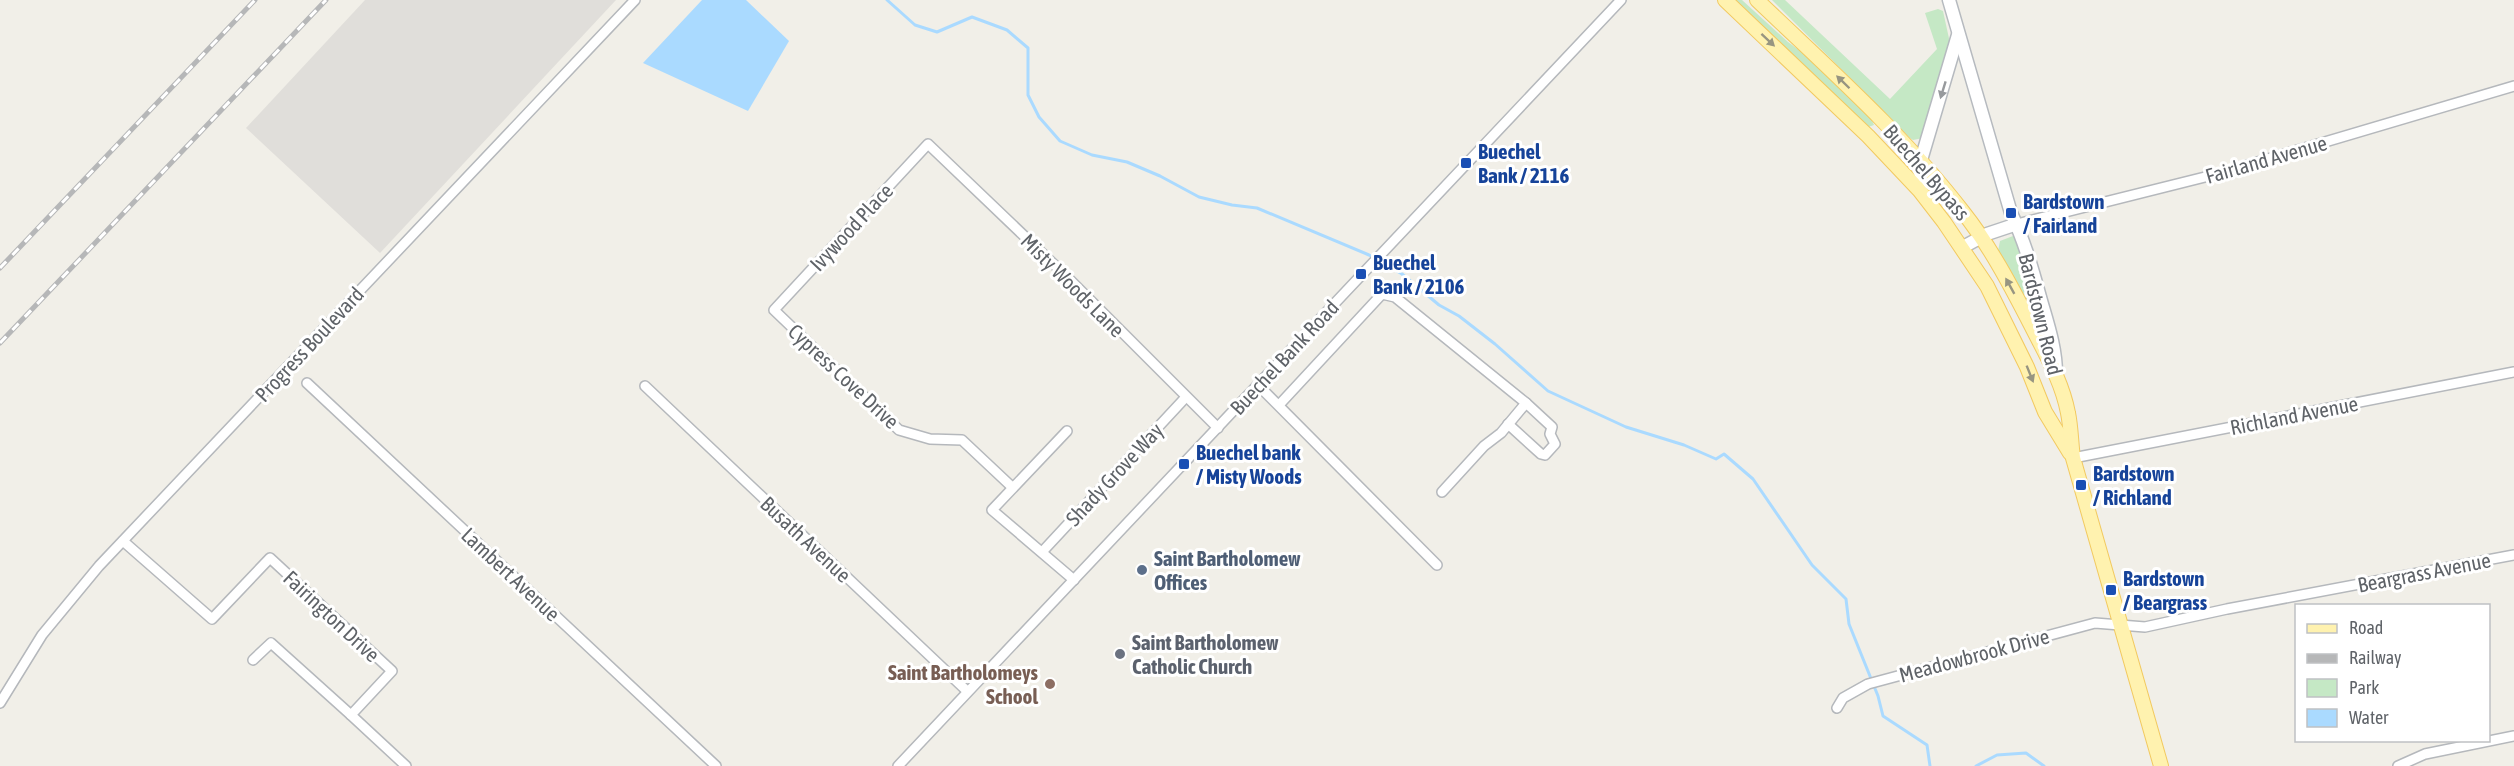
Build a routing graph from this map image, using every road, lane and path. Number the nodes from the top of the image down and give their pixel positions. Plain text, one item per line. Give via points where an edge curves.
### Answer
1 (635, 0) edge
2 (1621, 0) edge
3 (1725, 0) edge
4 (1747, 0) edge
5 (1757, 0) edge
6 (1949, 0) edge
7 (1780, 22) junction
8 (1959, 34) junction
9 (2514, 86) edge
10 (1885, 123) junction
11 (1868, 136) junction
12 (928, 144) joint
13 (1921, 160) junction
14 (1920, 192) junction
15 (2017, 224) junction
16 (1980, 238) junction
17 (1963, 247) junction
18 (774, 310) joint
19 (2514, 372) edge
20 (2056, 375) junction
21 (307, 383) dead end
22 (1258, 385) junction
23 (645, 386) dead end
24 (1186, 397) junction
25 (2065, 403) junction
26 (1526, 404) junction
27 (1279, 405) junction
28 (2045, 412) junction
29 (1508, 424) junction
30 (1218, 428) junction
31 (1067, 431) dead end
32 (2073, 458) junction
33 (1012, 487) junction
34 (1442, 492) dead end
35 (123, 541) junction
36 (1042, 552) junction
37 (2514, 555) edge
38 (1437, 565) dead end
39 (1074, 580) junction
40 (2121, 626) junction
41 (253, 660) dead end
42 (967, 691) junction
43 (0, 703) edge
44 (1837, 708) dead end
45 (351, 715) junction
46 (2514, 736) edge
47 (2490, 741) edge
48 (2484, 742) edge
49 (406, 766) edge
50 (716, 766) edge
51 (897, 766) edge
52 (2161, 766) edge
53 (2398, 766) edge

1 - 35 street, Progress Boulevard
2 - 22 street, Buechel Bank Road
3 -> 11 main road, Buechel Bypass
4 - 7 main road via 1769,21 1776,25
5 - 7 main road, Buechel Bypass
6 - 8 main road, Bardstown Road
10 -> 7 main road, Buechel Bypass
8 -> 13 main road
8 - 15 main road, Bardstown Road
9 - 15 street, Fairland Avenue via 2217,174
10 - 11 street
10 - 13 main road, Buechel Bypass
11 - 14 main road, Buechel Bypass
12 - 18 street, Ivywood Place
12 - 24 street, Misty Woods Lane
13 - 14 main road
13 - 16 main road, Buechel Bypass
14 - 17 main road, Buechel Bypass
15 - 16 main road
15 - 20 main road, Bardstown Road via 2047,321
16 - 17 main road
20 -> 16 main road, Buechel Bypass
17 -> 28 main road, Bardstown Road via 2001,313
18 - 33 street, Cypress Cove Drive via 899,430 930,439 962,440
19 - 32 street, Richland Avenue
20 - 25 main road, Bardstown Road
21 - 50 street, Lambert Avenue
22 - 27 street
22 - 30 street, Buechel Bank Road
23 - 42 street, Busath Avenue
24 - 30 street, Misty Woods Lane
24 - 36 street, Shady Grove Way
25 - 28 main road
25 - 32 main road, Bardstown Road
26 - 27 street via 1395,297 1382,294
26 - 29 street
26 - 29 street via 1552,427 1550,434 1555,444 1545,455 1541,454
27 - 38 street
28 - 32 main road, Bardstown Road
29 - 34 street
30 - 39 street, Buechel Bank Road
31 - 33 street
32 - 40 main road, Bardstown Road
33 - 36 street via 992,510
35 - 43 street, Progress Boulevard via 42,634
35 - 45 street, Fairington Drive via 212,619 270,558 392,671
36 - 39 street
37 - 40 street, Beargrass Avenue via 2145,627
39 - 42 street, Buechel Bank Road
40 - 44 street, Meadowbrook Drive via 2095,623 1890,677 1843,698
40 - 52 main road, Bardstown Road
41 - 45 street via 270,643
42 - 51 street, Buechel Bank Road
45 - 49 street
46 - 47 street
48 - 53 street via 2425,754

